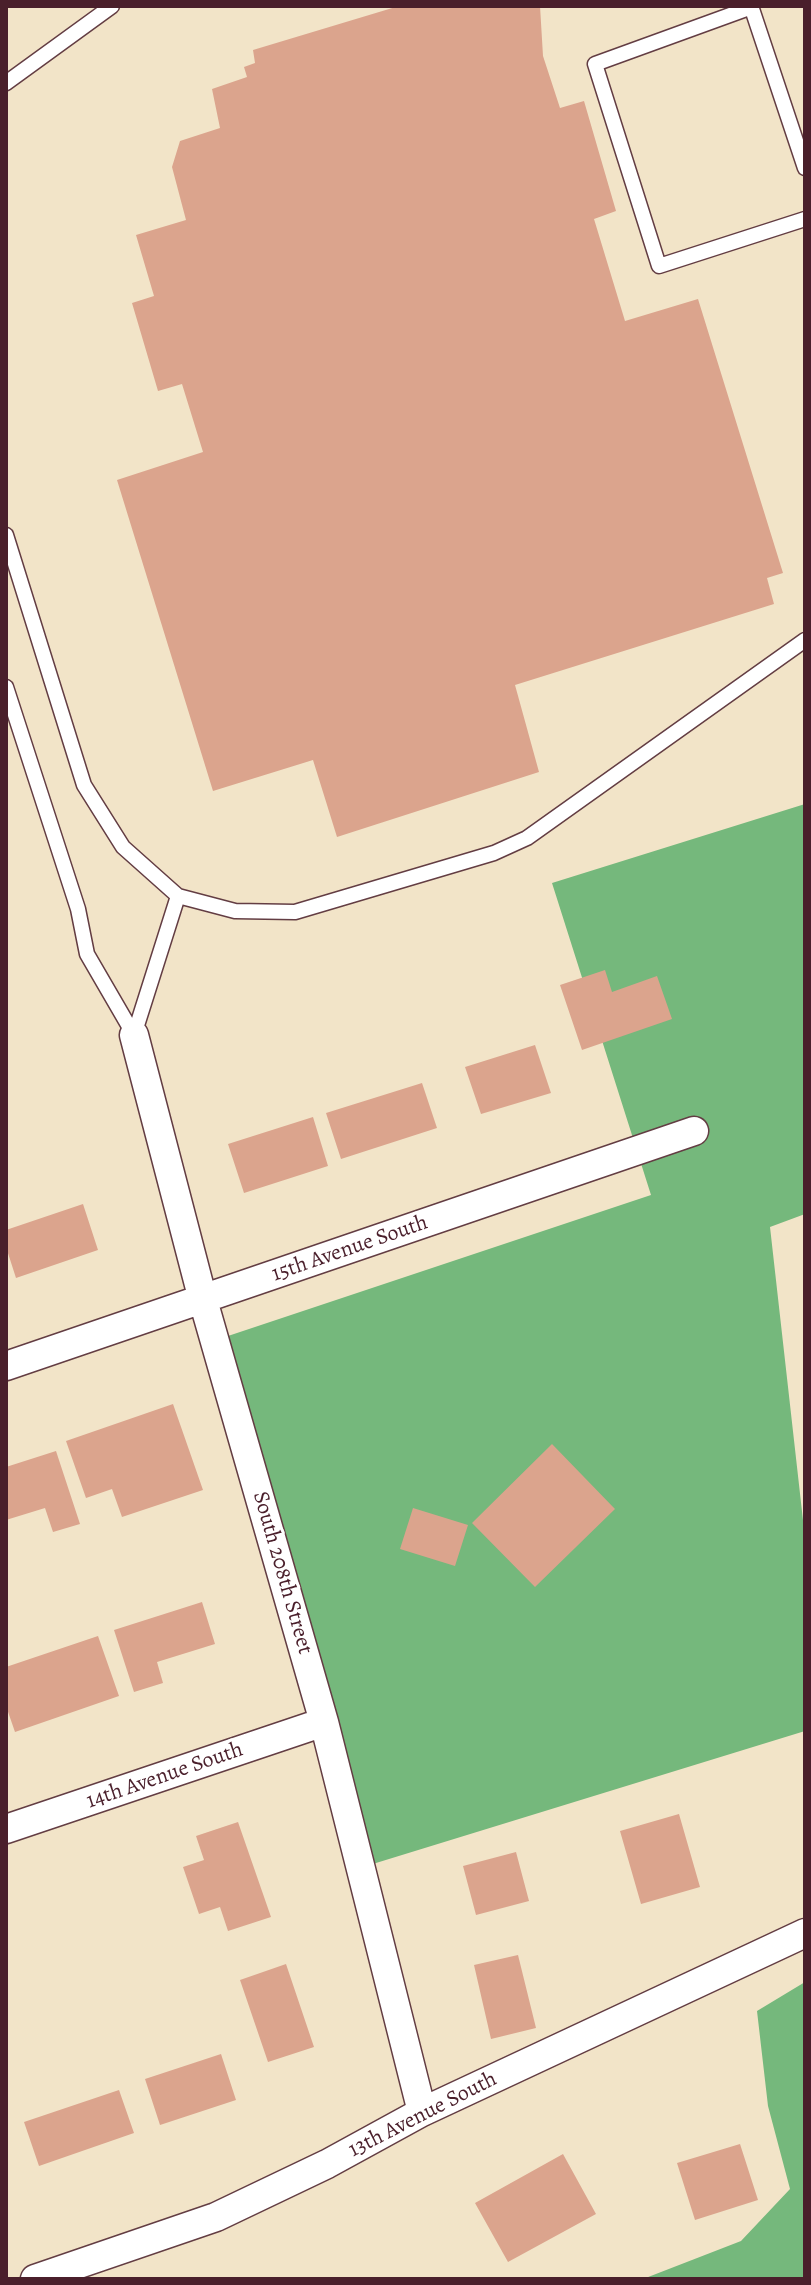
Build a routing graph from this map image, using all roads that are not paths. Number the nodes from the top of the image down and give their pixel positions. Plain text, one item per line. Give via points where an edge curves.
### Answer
1 (112, 6) edge
2 (752, 6) edge
3 (6, 83) edge
4 (805, 168) edge
5 (805, 219) edge
6 (6, 535) edge
7 (805, 640) edge
8 (6, 687) edge
9 (178, 896) junction
10 (134, 1035) junction
11 (694, 1131) dead end
12 (203, 1300) junction
13 (6, 1366) edge
14 (324, 1722) junction
15 (6, 1829) edge
16 (805, 1933) edge
17 (422, 2112) junction
18 (35, 2279) edge

1 - 3 lane
2 - 4 lane
2 - 5 lane via 595,64 659,266
6 - 9 lane via 84,785 123,847
7 - 9 lane via 571,808 494,853 295,912 235,911
8 - 10 lane via 78,909 87,954
9 - 10 lane
10 - 12 street, South 208th Street
11 - 12 street, 15th Avenue South
12 - 13 street, 15th Avenue South
12 - 14 street, South 208th Street
14 - 15 street, 14th Avenue South
14 - 17 street, South 208th Street
16 - 17 street, 13th Avenue South
17 - 18 street, 13th Avenue South via 216,2217

